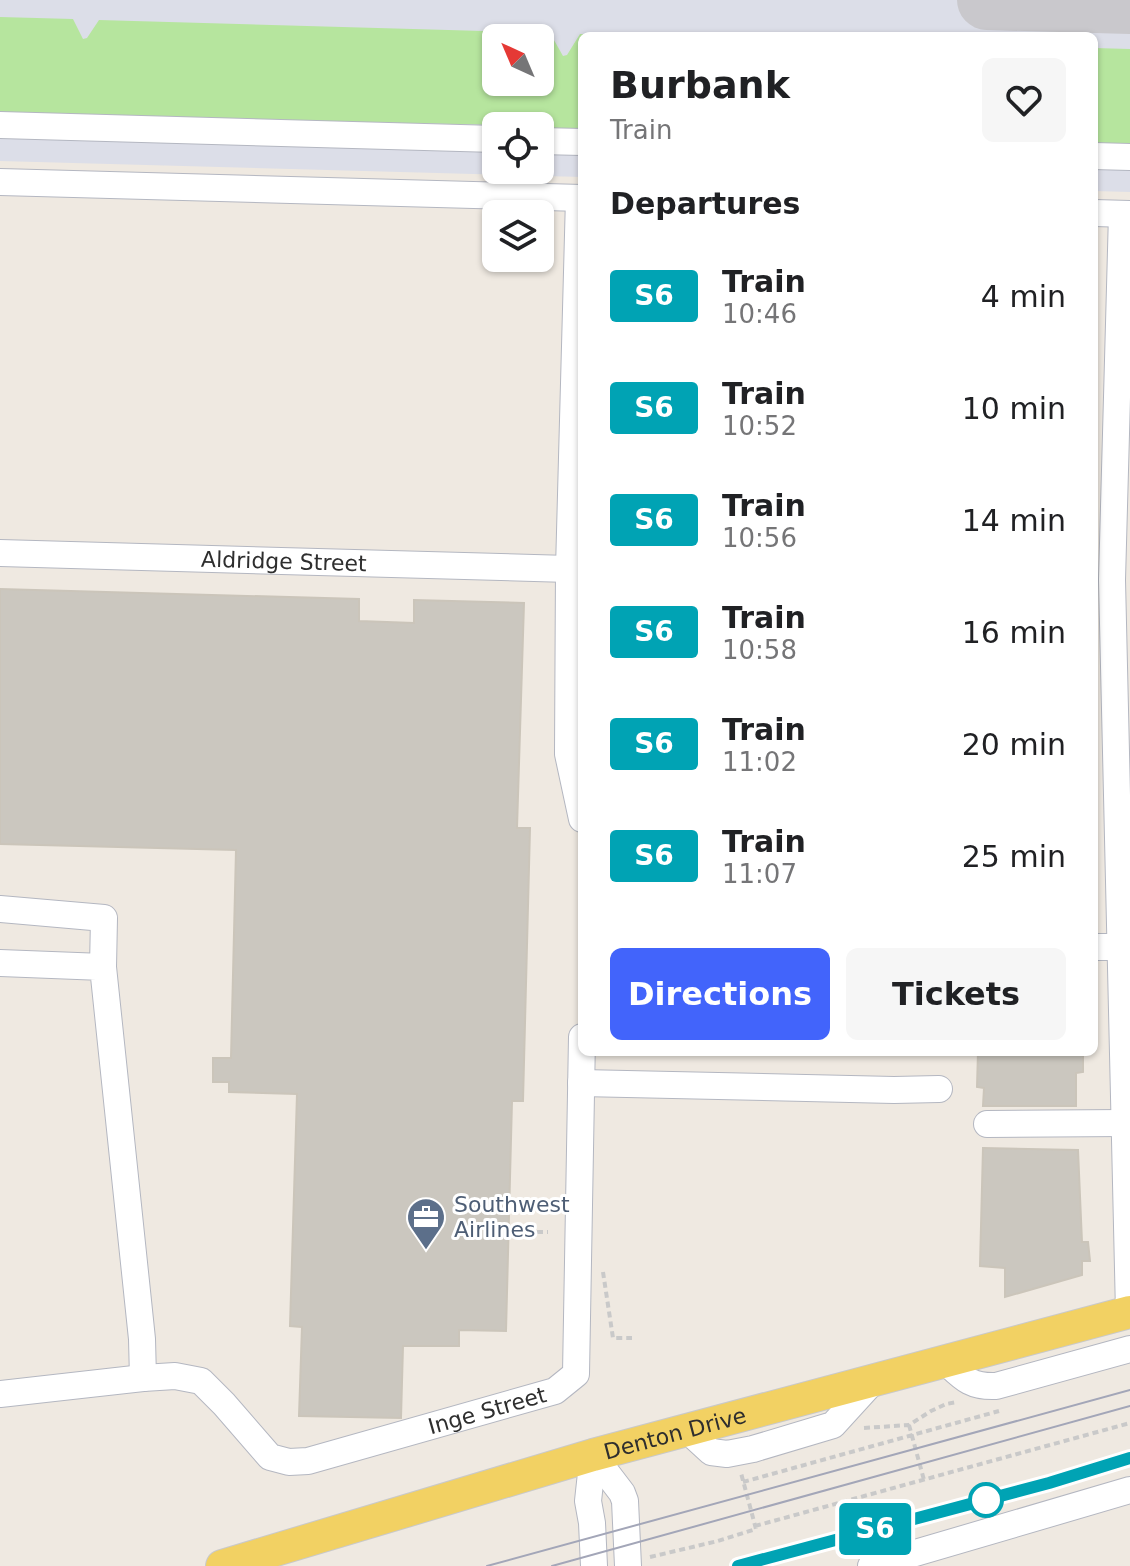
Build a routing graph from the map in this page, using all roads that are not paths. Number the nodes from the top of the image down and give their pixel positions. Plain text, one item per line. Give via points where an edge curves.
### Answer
1 (0, 125) edge
2 (482, 139) edge
3 (554, 141) edge
4 (578, 142) edge
5 (1098, 156) edge
6 (1130, 157) edge
7 (0, 182) edge
8 (578, 198) edge
9 (1098, 213) edge
10 (1126, 214) edge
11 (578, 291) edge
12 (0, 553) edge
13 (569, 569) junction
14 (1112, 580) edge
15 (1104, 653) edge
16 (578, 800) edge
17 (0, 909) edge
18 (1107, 947) edge
19 (0, 963) edge
20 (103, 967) junction
21 (582, 1056) edge
22 (581, 1083) junction
23 (939, 1089) dead end
24 (1124, 1123) junction
25 (987, 1124) dead end
26 (1128, 1242) edge
27 (1130, 1312) edge
28 (1130, 1349) edge
29 (945, 1361) junction
30 (143, 1378) junction
31 (0, 1394) edge
32 (593, 1455) junction
33 (1130, 1490) edge
34 (628, 1564) edge
35 (222, 1566) edge
36 (594, 1566) edge
37 (871, 1566) edge

1 - 2 street
3 - 4 street
5 - 6 street
7 - 8 street
9 - 10 street
10 - 14 street
11 - 13 street
12 - 13 street, Aldridge Street
13 - 16 street via 568,754
14 - 15 street
15 - 18 street
17 - 20 street via 104,918
18 - 24 street
19 - 20 street
20 - 30 street
21 - 22 street, Inge Street
22 - 23 street
22 - 30 street, Inge Street via 576,1374 555,1391 289,1462 270,1457 201,1381
24 - 25 street
24 - 26 street
26 - 27 street
27 - 29 main road, Denton Drive
28 - 29 street via 996,1386 966,1381
29 - 32 main road, Denton Drive
30 - 31 street, Inge Street
32 - 34 street via 625,1501
32 - 35 main road, Denton Drive
32 - 36 street via 588,1501
33 - 37 street

